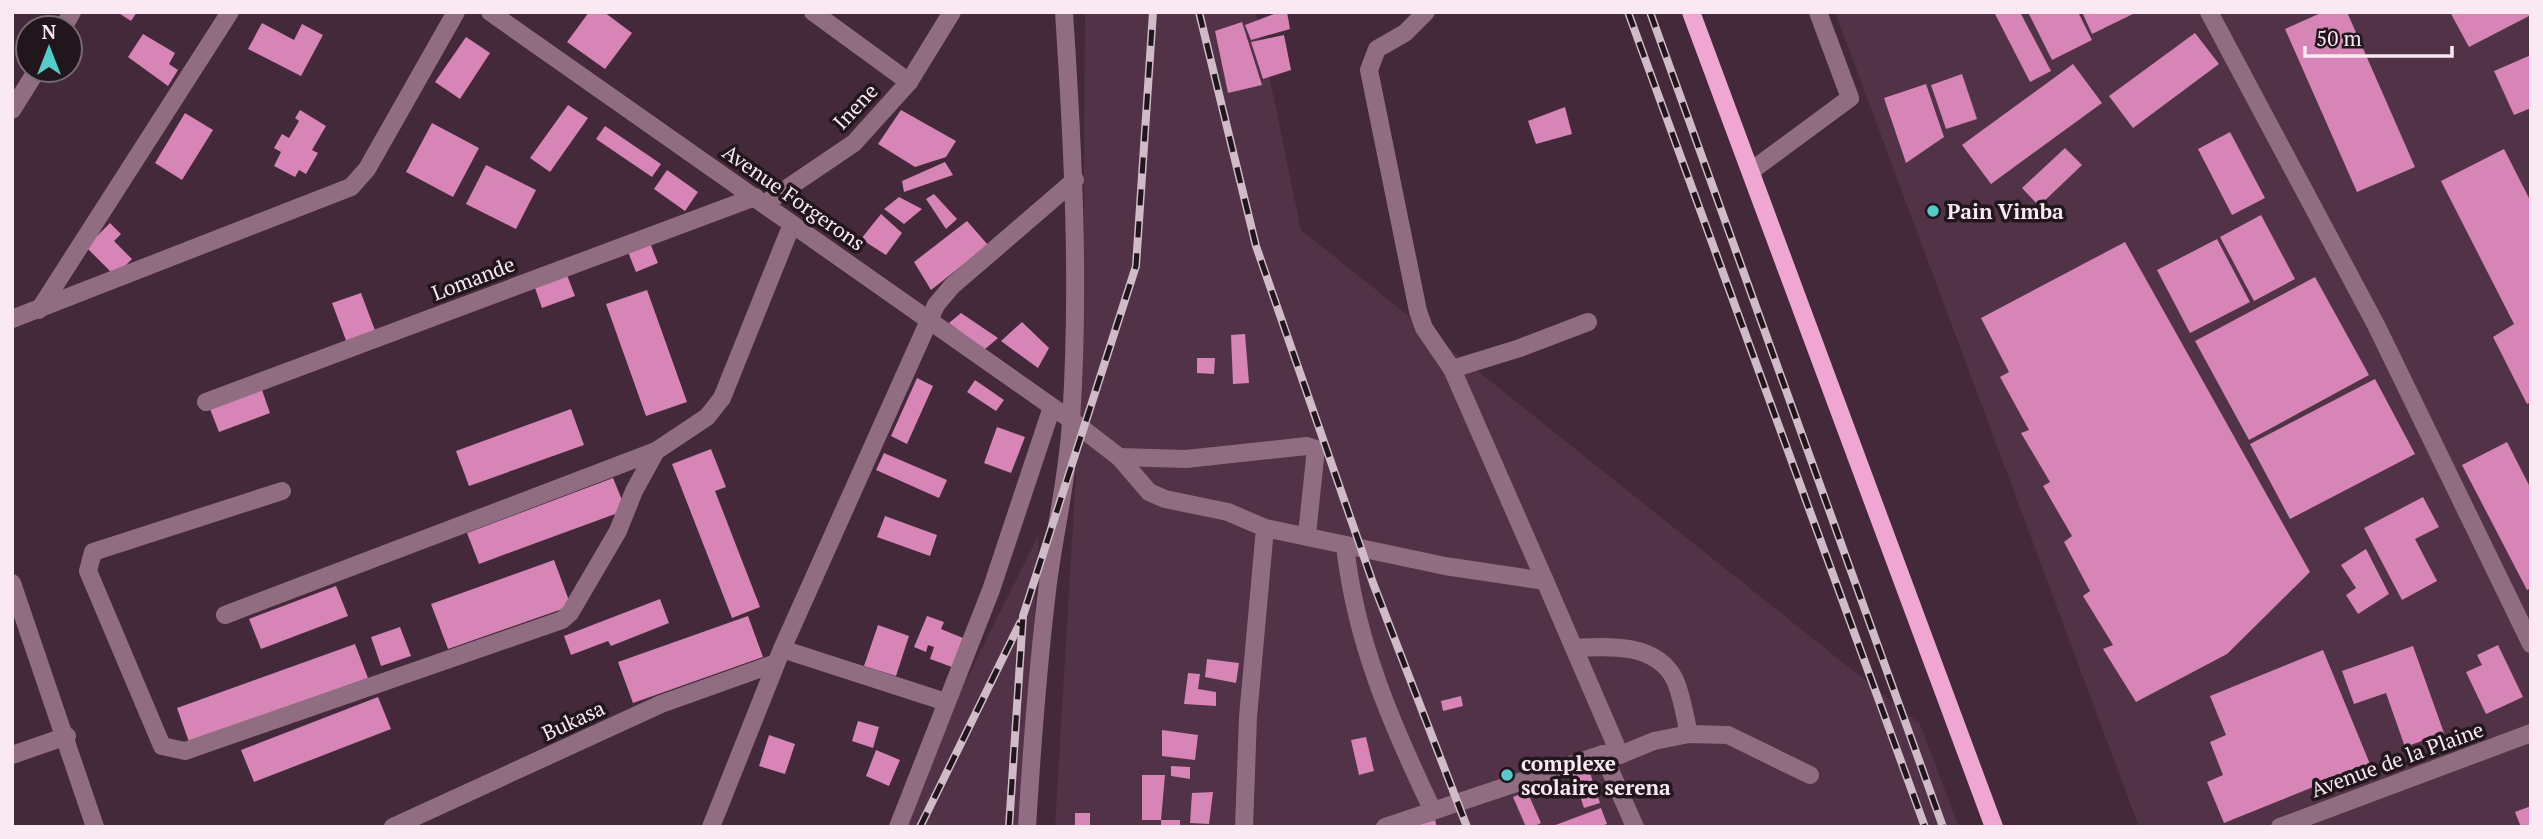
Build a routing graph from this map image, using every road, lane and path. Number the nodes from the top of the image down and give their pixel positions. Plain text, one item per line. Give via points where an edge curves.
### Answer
1 (230, 12) edge
2 (456, 12) edge
3 (490, 12) edge
4 (813, 12) edge
5 (952, 12) edge
6 (1064, 12) edge
7 (1426, 12) edge
8 (1691, 12) edge
9 (1818, 12) edge
10 (2209, 12) edge
11 (909, 82) junction
12 (26, 84) edge
13 (15, 99) edge
14 (1751, 171) junction
15 (1075, 180) junction
16 (760, 200) junction
17 (792, 224) junction
18 (39, 310) junction
19 (12, 319) edge
20 (929, 321) junction
21 (1588, 322) dead end
22 (1452, 369) junction
23 (206, 402) dead end
24 (1052, 407) junction
25 (1071, 420) junction
26 (656, 451) junction
27 (1119, 457) junction
28 (282, 491) dead end
29 (1265, 528) junction
30 (1307, 534) junction
31 (1345, 545) junction
32 (1545, 582) junction
33 (12, 583) edge
34 (225, 615) dead end
35 (2531, 644) edge
36 (1575, 648) junction
37 (779, 656) junction
38 (946, 702) junction
39 (2531, 733) edge
40 (1689, 734) junction
41 (67, 736) junction
42 (1612, 754) junction
43 (12, 755) edge
44 (1810, 775) dead end
45 (1432, 809) junction
46 (95, 827) edge
47 (393, 827) edge
48 (711, 827) edge
49 (898, 827) edge
50 (1027, 827) edge
51 (1244, 827) edge
52 (1385, 827) edge
53 (1636, 827) edge
54 (1994, 827) edge
55 (2280, 827) edge

1 - 18 street
2 - 18 street via 366,169 351,187
3 - 16 street, Avenue Forgerons
4 - 11 street
5 - 11 street, Inene
6 - 15 street
7 - 22 street via 1405,33 1377,49 1369,70 1414,297 1424,328
8 - 14 main road
9 - 14 street via 1850,98
10 - 35 street via 2376,326
11 - 16 street, Inene via 854,144
12 - 13 street
14 - 54 main road
15 - 20 street via 952,286
15 - 25 street via 1078,273
16 - 17 street, Avenue Forgerons
16 - 23 street, Lomande
17 - 20 street, Avenue Forgerons
17 - 26 street via 722,398 707,417
18 - 19 street
20 - 24 street, Avenue Forgerons
20 - 37 street
21 - 22 street
22 - 32 street
24 - 25 street, Avenue Forgerons
24 - 38 street via 991,590
25 - 27 street, Avenue Forgerons
25 - 50 street via 1066,483 1047,595
26 - 28 street via 577,607 562,620 185,751 162,746 88,571 89,560 93,552
26 - 34 street
27 - 29 street, Avenue Forgerons via 1149,492 1228,512
27 - 30 street via 1186,459 1307,446 1316,449
29 - 30 street, Avenue Forgerons
29 - 51 street via 1248,717
30 - 31 street, Avenue Forgerons
31 - 32 street, Avenue Forgerons
31 - 45 street via 1350,591 1373,676
32 - 36 street
33 - 41 street
36 - 40 street via 1612,646 1640,652 1661,663 1674,680
36 - 42 street
37 - 38 street
37 - 47 street, Bukasa via 661,704
37 - 48 street
38 - 49 street
39 - 55 street, Avenue de la Plaine
40 - 42 street
40 - 44 street via 1728,735
41 - 43 street
41 - 46 street
42 - 45 street
42 - 53 street
45 - 52 street

